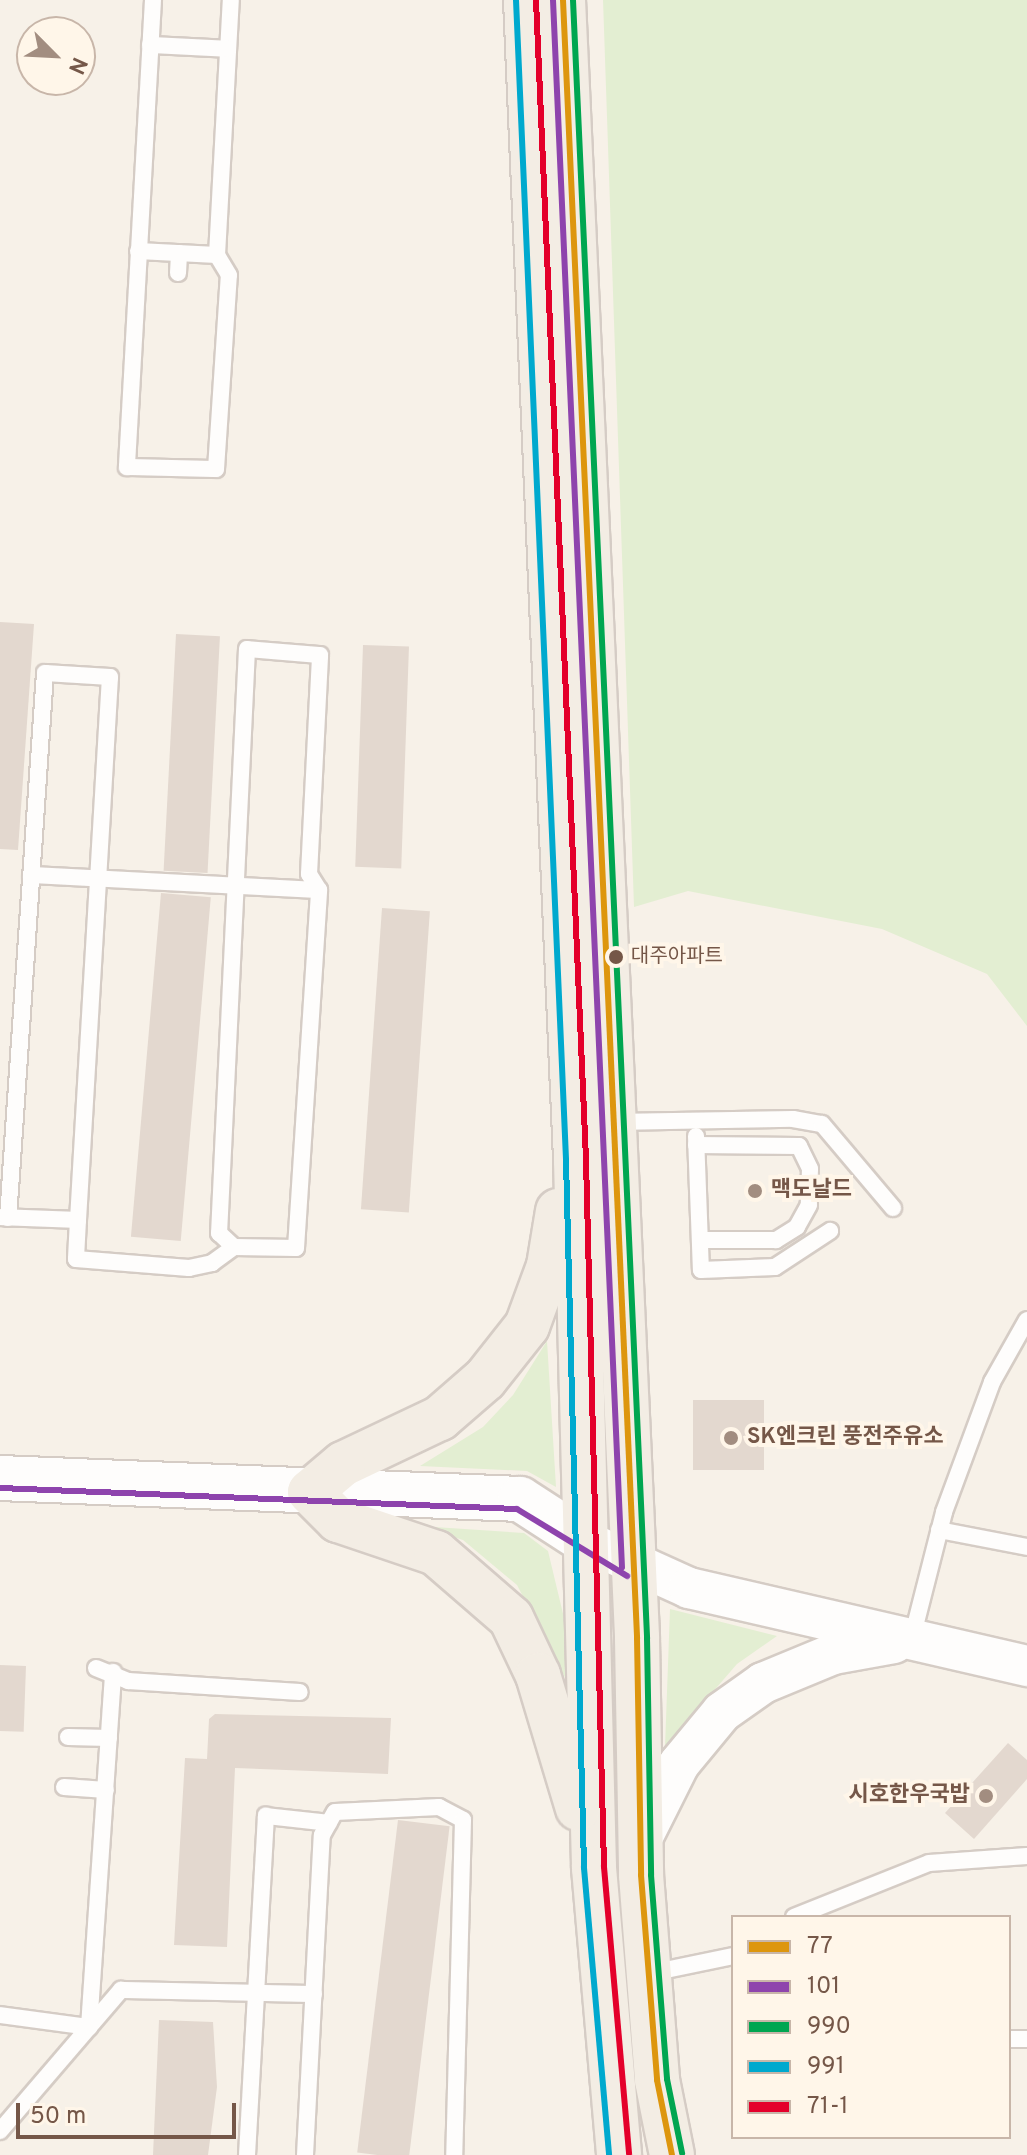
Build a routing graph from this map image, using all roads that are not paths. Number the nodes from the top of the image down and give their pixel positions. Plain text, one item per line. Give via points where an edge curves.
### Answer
1 (153, 0) edge
2 (231, 0) edge
3 (526, 0) edge
4 (563, 0) edge
5 (150, 45) junction
6 (228, 49) junction
7 (138, 251) junction
8 (179, 253) junction
9 (217, 255) junction
10 (178, 273) dead end
11 (31, 875) junction
12 (98, 878) junction
13 (236, 887) junction
14 (319, 890) junction
15 (695, 1121) junction
16 (612, 1122) junction
17 (696, 1145) junction
18 (576, 1160) junction
19 (893, 1208) dead end
20 (4, 1218) edge
21 (78, 1220) junction
22 (830, 1231) dead end
23 (701, 1240) junction
24 (234, 1247) junction
25 (1027, 1320) edge
26 (0, 1478) edge
27 (310, 1492) junction
28 (939, 1530) junction
29 (585, 1541) junction
30 (1027, 1547) edge
31 (632, 1567) junction
32 (911, 1639) junction
33 (1027, 1666) edge
34 (96, 1668) dead end
35 (113, 1672) junction
36 (300, 1692) dead end
37 (68, 1737) dead end
38 (109, 1738) junction
39 (64, 1787) dead end
40 (106, 1790) junction
41 (329, 1823) junction
42 (641, 1840) junction
43 (1027, 1856) edge
44 (594, 1868) junction
45 (799, 1915) edge
46 (731, 1956) edge
47 (649, 1973) junction
48 (314, 1994) junction
49 (256, 1998) junction
50 (0, 2015) edge
51 (89, 2027) junction
52 (0, 2131) edge
53 (247, 2155) edge
54 (305, 2155) edge
55 (454, 2155) edge
56 (619, 2155) edge
57 (672, 2155) edge

1 - 5 lane
2 - 6 lane
3 - 18 main road
4 - 16 main road
5 - 6 lane via 188,54
5 - 7 lane
6 - 9 lane
7 - 8 lane
7 - 9 lane via 127,467 216,469 229,275
8 - 9 lane
8 - 10 lane
11 - 12 lane
11 - 12 lane via 45,673 110,677
11 - 20 lane
12 - 13 lane
12 - 21 lane
13 - 14 lane
13 - 14 lane via 247,649 320,655 309,874
13 - 24 lane via 219,1233
14 - 24 lane via 296,1248
15 - 16 lane
15 - 17 lane
15 - 19 lane via 822,1124
16 - 31 main road
17 - 23 lane
17 - 23 lane via 799,1146 810,1169 809,1205 797,1227 776,1240
18 - 27 main road via 527,1326 485,1379 440,1418 343,1464
18 - 29 main road
20 - 21 lane
21 - 24 lane via 76,1259 189,1268 212,1263
22 - 23 lane via 775,1267 701,1270
25 - 28 lane via 992,1382
26 - 27 main road
27 - 29 main road via 520,1499
27 - 44 main road via 338,1520 436,1553 468,1574 511,1618 538,1675
28 - 30 lane
28 - 32 lane
29 - 31 street
29 - 44 main road
31 - 32 street via 694,1589
31 - 42 main road
32 - 33 street
32 - 42 street via 833,1654 763,1683 722,1712 679,1764
34 - 35 lane
35 - 36 lane via 128,1681
35 - 38 lane
37 - 38 lane
38 - 40 lane
39 - 40 lane
40 - 51 lane
41 - 48 lane via 322,1835
41 - 49 lane via 266,1816
41 - 55 lane via 335,1812 439,1807 463,1820
42 - 47 main road
43 - 45 lane via 929,1863
44 - 56 main road
46 - 47 lane
47 - 57 main road via 657,2080
48 - 49 lane
48 - 54 lane
49 - 51 lane via 121,1990
49 - 53 lane
50 - 51 lane
51 - 52 lane

